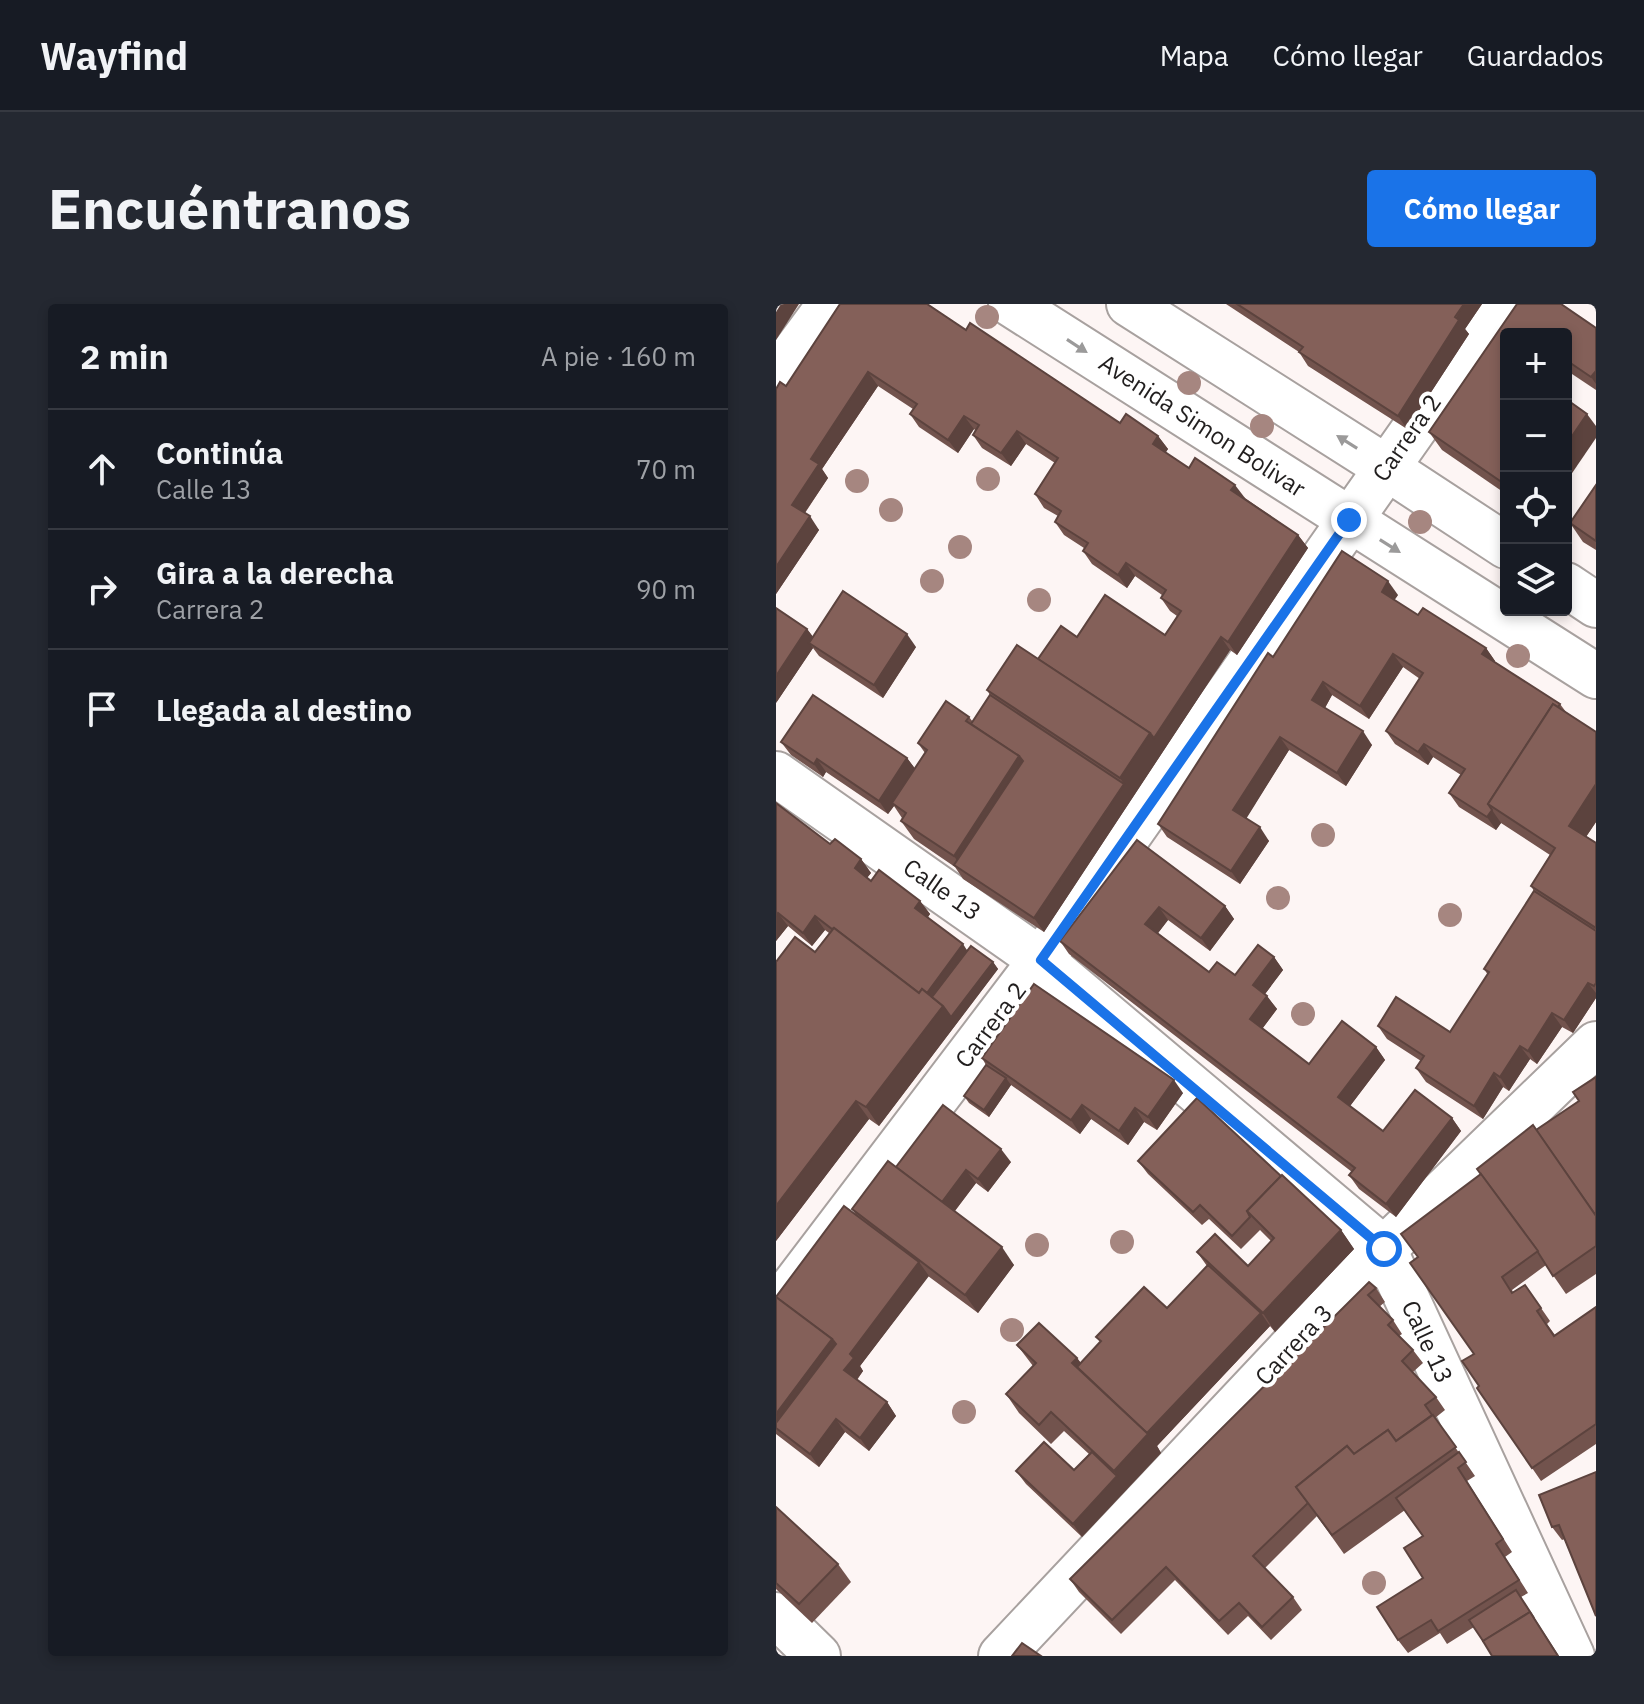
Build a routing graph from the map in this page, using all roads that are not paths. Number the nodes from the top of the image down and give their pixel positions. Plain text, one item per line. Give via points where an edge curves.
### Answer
1 (830, 304) edge
2 (1011, 304) edge
3 (1129, 304) edge
4 (1502, 304) edge
5 (776, 377) edge
6 (1387, 468) junction
7 (1349, 520) junction
8 (1503, 544) edge
9 (1572, 589) edge
10 (1596, 605) edge
11 (1596, 676) edge
12 (776, 774) edge
13 (1041, 960) junction
14 (1596, 1044) edge
15 (1384, 1249) junction
16 (776, 1309) edge
17 (776, 1615) edge
18 (818, 1656) edge
19 (1001, 1656) edge
20 (1572, 1656) edge

1 - 5 street
2 -> 7 street, Avenida Simon Bolivar
6 -> 3 street
4 - 6 street, Carrera 2
6 - 7 street, Carrera 2
6 - 8 street
7 -> 11 street, Avenida Simon Bolivar
7 - 13 street, Carrera 2
9 - 10 street
12 - 13 street, Calle 13
13 - 15 street, Calle 13
13 - 16 street, Carrera 2
14 - 15 street, Carrera 3
15 - 19 street, Carrera 3
15 - 20 street, Calle 13
17 - 18 street

